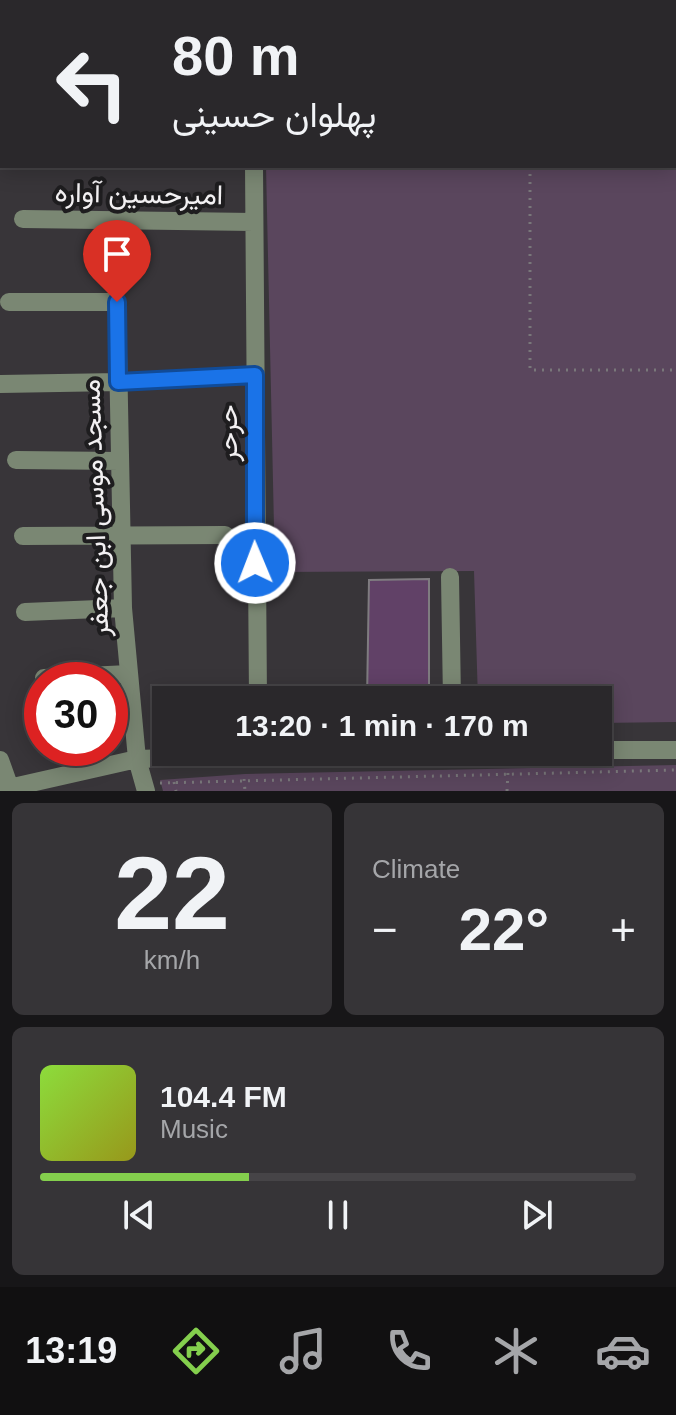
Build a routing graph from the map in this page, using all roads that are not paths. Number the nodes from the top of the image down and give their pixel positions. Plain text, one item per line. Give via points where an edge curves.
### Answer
1 (254, 168) edge
2 (23, 219) dead end
3 (254, 222) junction
4 (9, 302) dead end
5 (255, 375) junction
6 (118, 382) junction
7 (0, 384) edge
8 (16, 460) dead end
9 (120, 461) junction
10 (122, 535) junction
11 (225, 535) dead end
12 (23, 536) dead end
13 (450, 577) dead end
14 (123, 608) junction
15 (25, 612) dead end
16 (129, 674) joint
17 (258, 686) edge
18 (452, 686) edge
19 (612, 750) edge
20 (676, 750) edge
21 (152, 758) edge
22 (137, 759) junction
23 (0, 760) edge
24 (145, 788) edge
25 (5, 789) edge

1 - 3 street, حرحر
2 - 3 street, امیرحسین آواره
3 - 5 street, حرحر
4 - 6 street, مسجد موسی ابن جعفر via 117,302
5 - 6 street
5 - 17 street, حرحر
6 - 7 street
6 - 9 street, مسجد موسی ابن جعفر
8 - 9 street
9 - 10 street, مسجد موسی ابن جعفر
10 - 11 street
10 - 12 street
10 - 14 street, مسجد موسی ابن جعفر
13 - 18 street
14 - 15 street
14 - 16 street, مسجد موسی ابن جعفر
16 - 22 street, مسجد موسی ابن جعفر
19 - 20 street
21 - 22 street
22 - 24 street, مسجد موسی ابن جعفر
22 - 25 street
23 - 25 street

